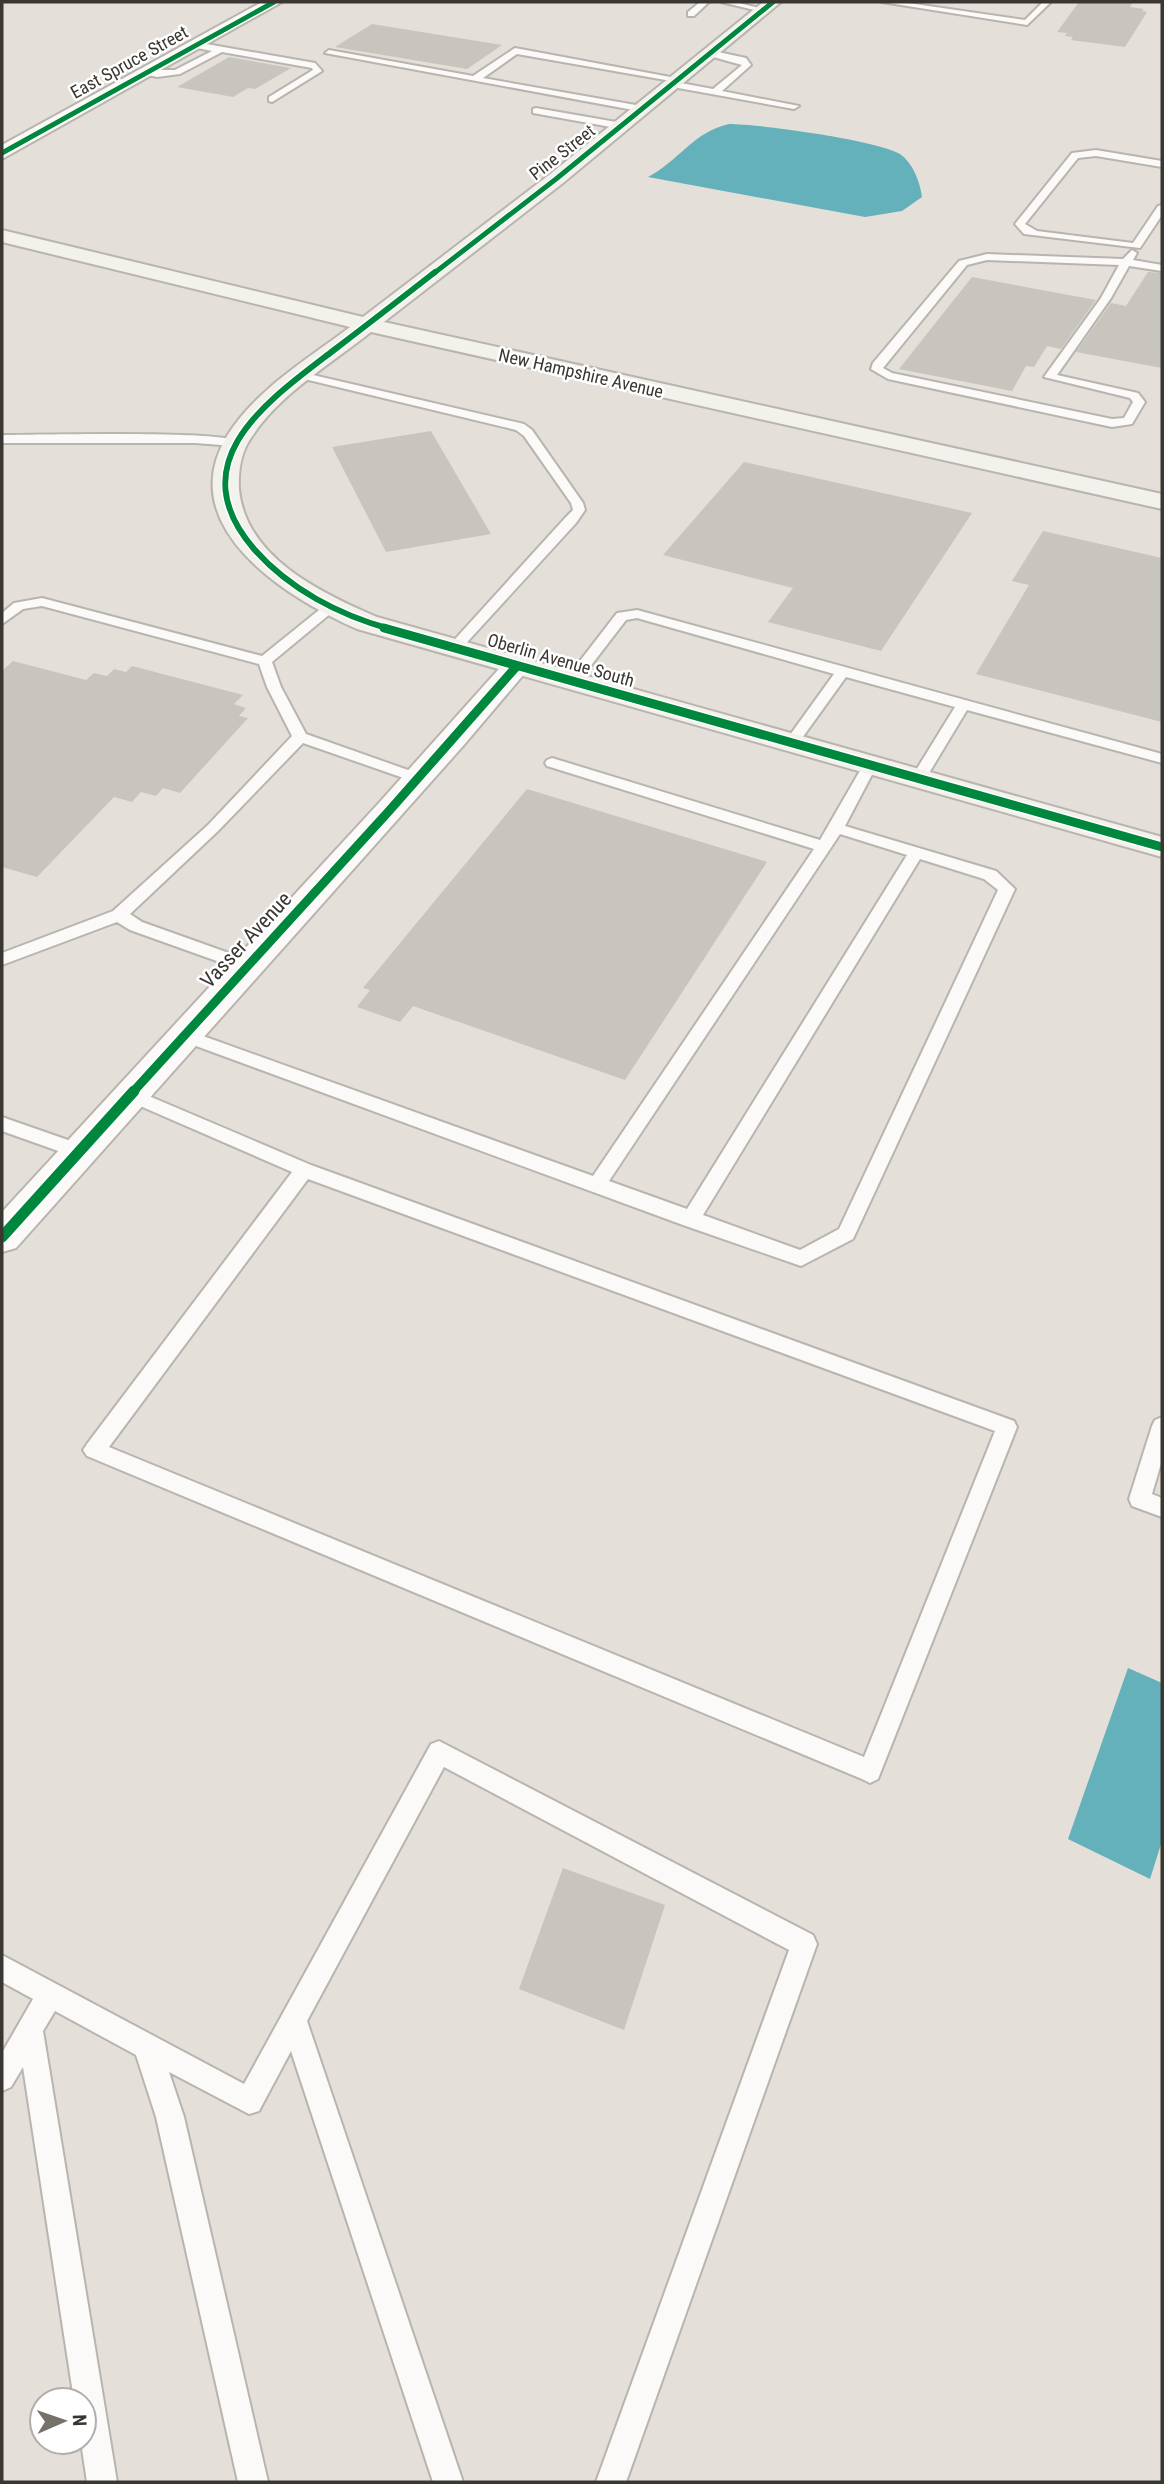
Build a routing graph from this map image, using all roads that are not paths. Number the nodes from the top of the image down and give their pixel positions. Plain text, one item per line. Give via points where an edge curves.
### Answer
1 (274, 2) edge
2 (705, 2) edge
3 (725, 2) edge
4 (886, 2) edge
5 (1047, 2) edge
6 (768, 6) edge
7 (691, 14) dead end
8 (195, 45) junction
9 (220, 49) junction
10 (329, 53) dead end
11 (709, 53) junction
12 (144, 73) junction
13 (475, 79) junction
14 (674, 82) junction
15 (715, 92) junction
16 (272, 99) dead end
17 (794, 106) dead end
18 (644, 109) junction
19 (536, 111) dead end
20 (622, 126) junction
21 (2, 153) edge
22 (1162, 164) edge
23 (1162, 208) edge
24 (2, 236) edge
25 (1136, 246) junction
26 (1126, 262) junction
27 (1162, 268) edge
28 (367, 325) junction
29 (300, 375) junction
30 (1040, 391) junction
31 (2, 439) edge
32 (234, 442) junction
33 (1162, 502) edge
34 (329, 609) junction
35 (2, 620) edge
36 (454, 648) junction
37 (265, 661) junction
38 (516, 667) junction
39 (843, 672) junction
40 (571, 682) junction
41 (963, 705) junction
42 (300, 737) junction
43 (792, 742) junction
44 (1162, 759) edge
45 (552, 763) dead end
46 (870, 765) junction
47 (420, 779) junction
48 (918, 780) junction
49 (836, 828) junction
50 (823, 846) junction
51 (1162, 847) edge
52 (916, 853) junction
53 (120, 915) junction
54 (2, 959) edge
55 (248, 966) junction
56 (183, 1035) junction
57 (130, 1094) junction
58 (2, 1124) edge
59 (78, 1151) junction
60 (304, 1170) junction
61 (596, 1186) junction
62 (690, 1220) junction
63 (2, 1237) edge
64 (1162, 1426) edge
65 (1162, 1508) edge
66 (2, 1968) edge
67 (50, 1994) junction
68 (293, 2019) junction
69 (30, 2029) junction
70 (148, 2047) junction
71 (2, 2078) edge
72 (102, 2482) edge
73 (253, 2482) edge
74 (448, 2482) edge
75 (611, 2482) edge

1 - 8 street, East Spruce Street
2 - 7 lane
3 - 6 lane
4 - 5 lane via 1027,23
6 - 11 street, Pine Street
8 - 9 lane
8 - 12 street, East Spruce Street
9 - 12 lane via 179,73
9 - 16 lane via 315,66 318,71
10 - 13 lane
11 - 14 street, Pine Street
11 - 15 lane via 747,63
12 - 21 street, East Spruce Street
13 - 14 lane via 514,51
13 - 18 lane
14 - 15 lane
14 - 18 street, Pine Street
15 - 17 lane
18 - 20 street, Pine Street
19 - 20 lane
20 - 28 street, Pine Street
22 - 25 lane via 1096,153 1075,155 1020,221 1023,228 1037,234
23 - 25 lane
24 - 28 street, New Hampshire Avenue
25 - 26 lane
26 - 27 lane
26 - 30 lane
26 - 30 lane via 970,260 950,277 877,365 888,376
28 - 29 street, Oberlin Avenue South
28 - 33 street, New Hampshire Avenue
29 - 32 street, Oberlin Avenue South via 254,414
29 - 36 lane via 520,427 577,503 579,510 571,520
30 - 30 lane via 1120,423 1129,420 1139,402 1127,393
31 - 32 lane
32 - 34 street, Oberlin Avenue South via 223,488 238,529 263,560
34 - 36 street, Oberlin Avenue South
34 - 37 lane
35 - 37 lane via 19,606 41,601
36 - 38 street, Oberlin Avenue South
37 - 42 lane
38 - 40 street, Oberlin Avenue South
38 - 47 street, Vasser Avenue
39 - 40 lane via 637,614 622,616
39 - 41 lane
39 - 43 lane
40 - 43 street, Oberlin Avenue South
41 - 44 lane
41 - 48 lane
42 - 47 lane
42 - 53 lane via 213,828
43 - 46 street, Oberlin Avenue South
45 - 50 lane
46 - 48 street, Oberlin Avenue South
46 - 49 lane
47 - 55 street, Vasser Avenue
48 - 51 street, Oberlin Avenue South
49 - 50 lane
49 - 52 lane
50 - 61 lane
52 - 62 lane
52 - 62 lane via 990,875 1007,889 846,1234 801,1258
53 - 54 lane
53 - 55 lane via 136,926
55 - 56 street, Vasser Avenue
56 - 57 street, Vasser Avenue
56 - 61 lane
57 - 59 street, Vasser Avenue
57 - 60 lane
58 - 59 lane
59 - 63 street, Vasser Avenue
60 - 60 lane via 1007,1427 870,1771 94,1450
61 - 62 lane
64 - 65 lane via 1140,1499
66 - 67 lane
67 - 69 lane
67 - 70 lane
68 - 70 lane via 248,2101
68 - 74 lane
68 - 75 lane via 439,1752 804,1944
69 - 71 lane
69 - 72 lane
70 - 73 lane via 170,2118

